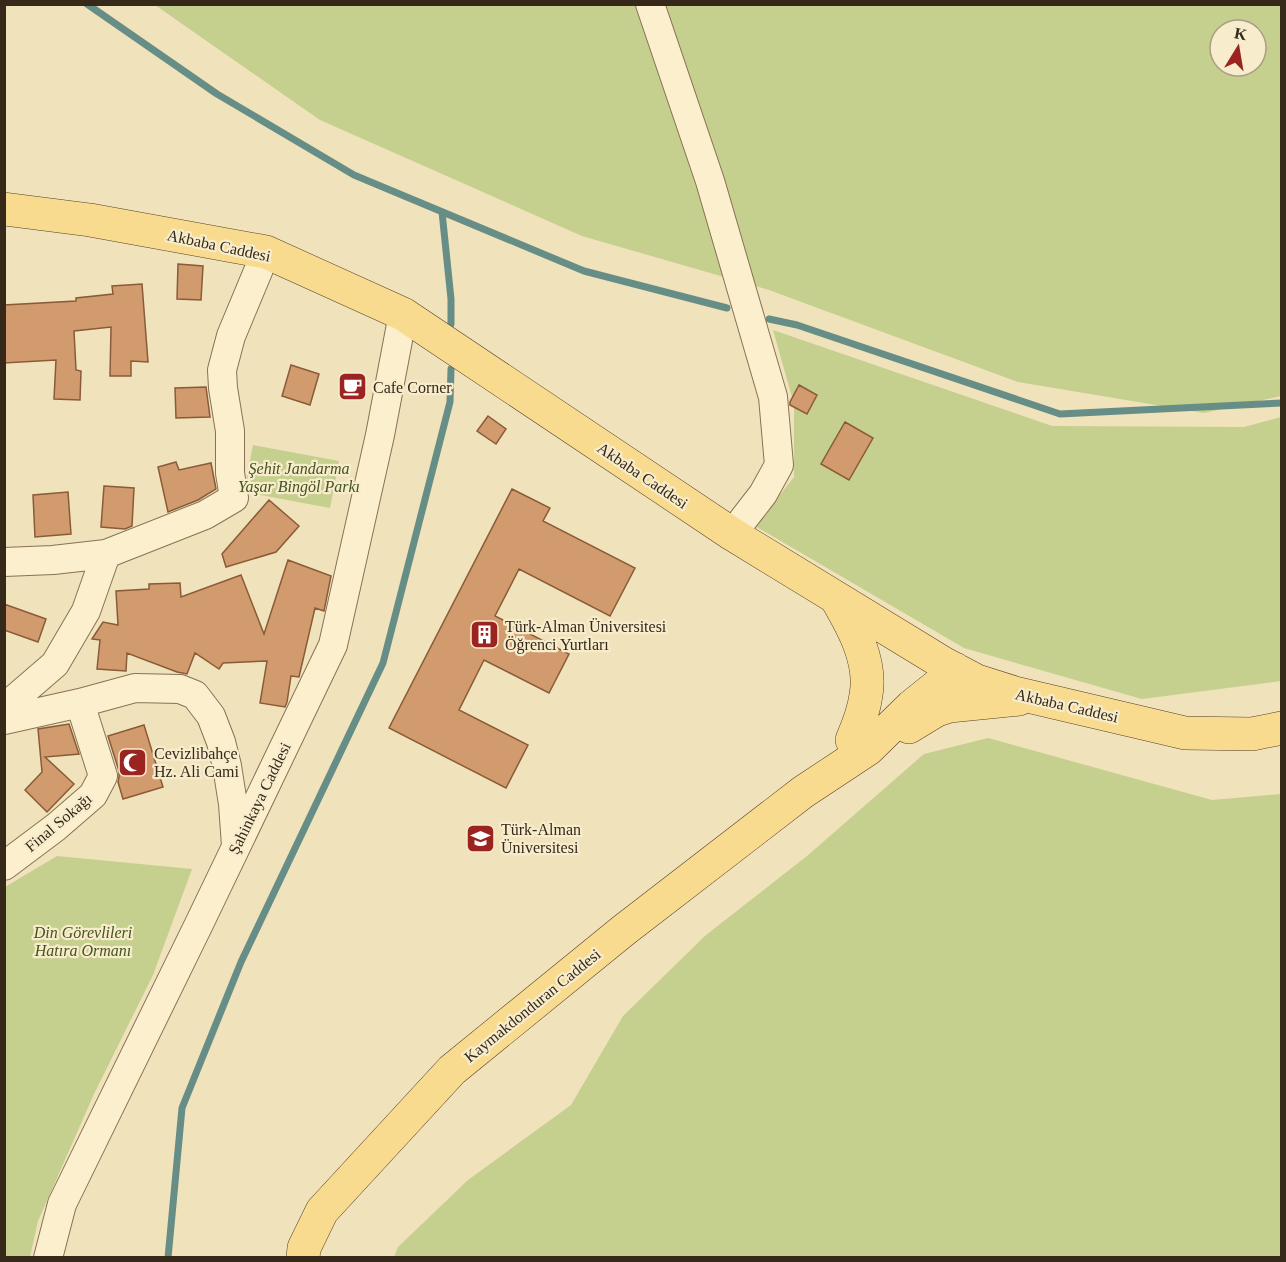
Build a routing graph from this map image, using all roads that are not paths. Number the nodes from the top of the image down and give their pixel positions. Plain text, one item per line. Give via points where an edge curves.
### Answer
1 (650, 4) edge
2 (4, 209) edge
3 (266, 252) junction
4 (403, 314) junction
5 (732, 534) junction
6 (106, 555) junction
7 (4, 562) edge
8 (835, 597) junction
9 (943, 663) junction
10 (1033, 698) junction
11 (80, 703) junction
12 (4, 708) edge
13 (4, 720) edge
14 (1281, 728) edge
15 (860, 745) junction
16 (236, 847) junction
17 (4, 866) edge
18 (48, 1257) edge
19 (303, 1257) edge

1 - 5 street via 710,181 772,397 779,465 763,494
2 - 3 main road, Akbaba Caddesi via 90,220
3 - 4 main road, Akbaba Caddesi
3 - 6 street via 231,336 222,370 234,498 205,515
4 - 5 main road, Akbaba Caddesi
4 - 16 street, Şahinkaya Caddesi via 333,645
5 - 8 main road, Akbaba Caddesi
6 - 7 street
6 - 12 street via 86,611 55,664
8 - 9 main road, Akbaba Caddesi
8 - 15 main road via 860,645 867,674
9 - 10 main road, Akbaba Caddesi via 977,681
9 - 15 main road via 938,686
10 - 14 main road, Akbaba Caddesi via 1185,733 1252,734
10 - 15 main road via 949,706
11 - 13 street
11 - 16 street via 135,688 180,690 195,695 211,716 221,742 233,804
11 - 17 street, Final Sokağı via 103,776 93,795
15 - 19 main road, Kaymakdonduran Caddesi via 452,1070 322,1211
16 - 18 street, Şahinkaya Caddesi via 62,1204

